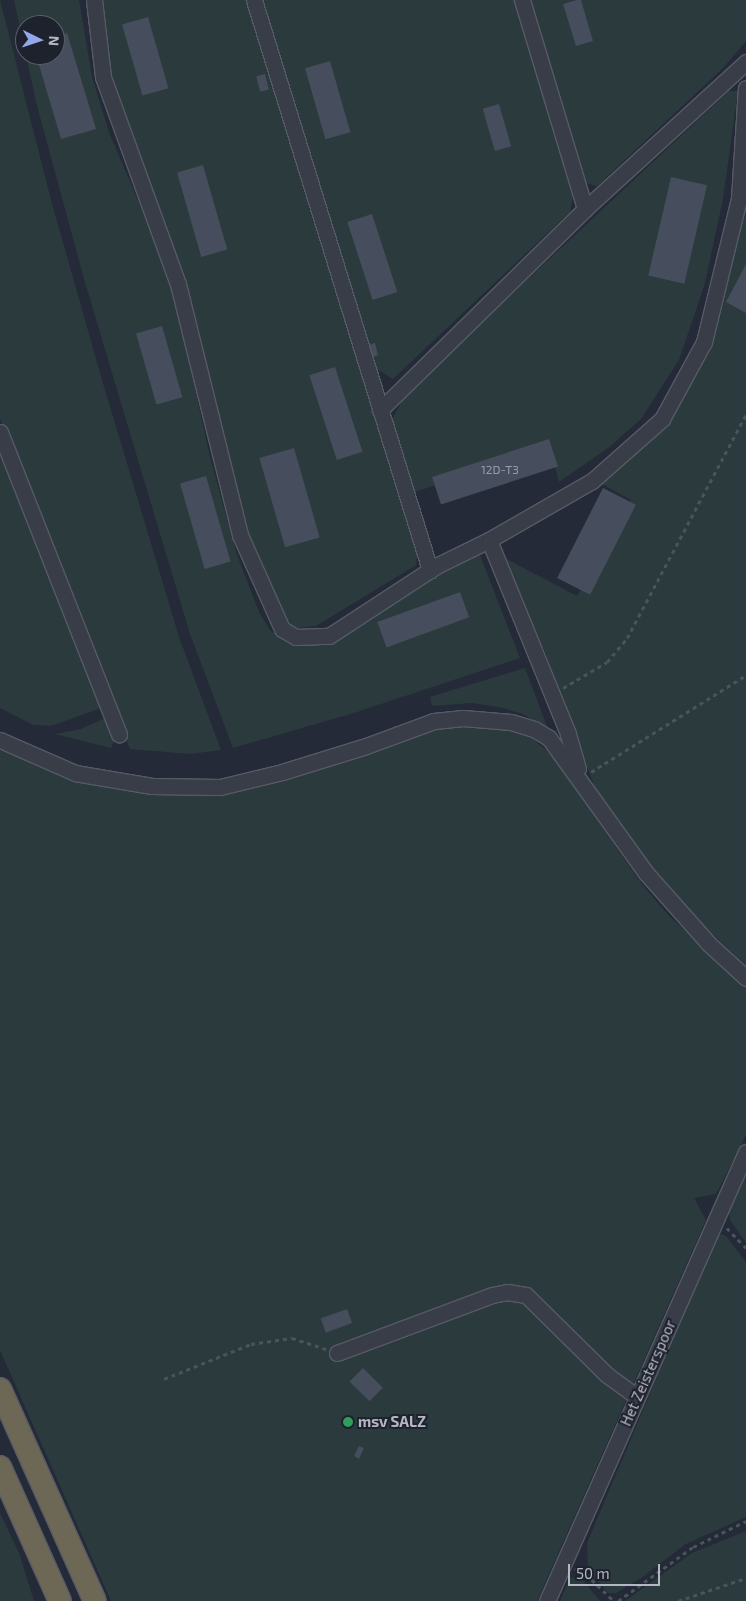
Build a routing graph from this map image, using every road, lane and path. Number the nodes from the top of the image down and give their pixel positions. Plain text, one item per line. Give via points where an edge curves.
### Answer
1 (94, 0) edge
2 (254, 0) edge
3 (522, 0) edge
4 (746, 62) edge
5 (746, 88) edge
6 (585, 209) junction
7 (380, 410) junction
8 (746, 414) edge
9 (0, 432) edge
10 (489, 540) junction
11 (430, 570) junction
12 (746, 674) edge
13 (552, 694) junction
14 (119, 734) dead end
15 (0, 740) edge
16 (581, 779) junction
17 (746, 978) edge
18 (746, 1152) edge
19 (716, 1218) junction
20 (746, 1248) edge
21 (337, 1353) joint
22 (164, 1379) dead end
23 (0, 1389) edge
24 (637, 1396) junction
25 (0, 1466) edge
26 (746, 1521) edge
27 (564, 1563) junction
28 (746, 1578) edge
29 (549, 1597) edge
30 (60, 1601) edge
31 (95, 1601) edge
32 (614, 1601) edge
33 (618, 1601) edge
34 (678, 1601) edge

1 - 11 street via 103,77 178,284 240,535 282,629 296,637 329,636
2 - 7 street
3 - 6 street
4 - 6 street
5 - 10 street via 739,198 704,342 662,419 592,481
6 - 7 street
7 - 11 street
8 - 13 path via 627,638 607,662
9 - 14 street
10 - 11 street
10 - 13 street
12 - 16 path
13 - 16 street
15 - 16 street via 75,773 152,786 220,786 282,772 366,746 408,728 462,718 511,722 534,729 549,738
16 - 17 street via 646,873 709,944
18 - 19 street, Het Zeisterspoor
19 - 20 path
19 - 24 street, Het Zeisterspoor
21 - 22 path via 292,1338 284,1339 251,1344
21 - 24 street via 507,1292 526,1295 607,1376
23 - 31 highway
24 - 27 street, Het Zeisterspoor
25 - 30 highway
26 - 33 path via 693,1547
27 - 29 street, Het Zeisterspoor
27 - 32 path via 586,1574
28 - 34 path

